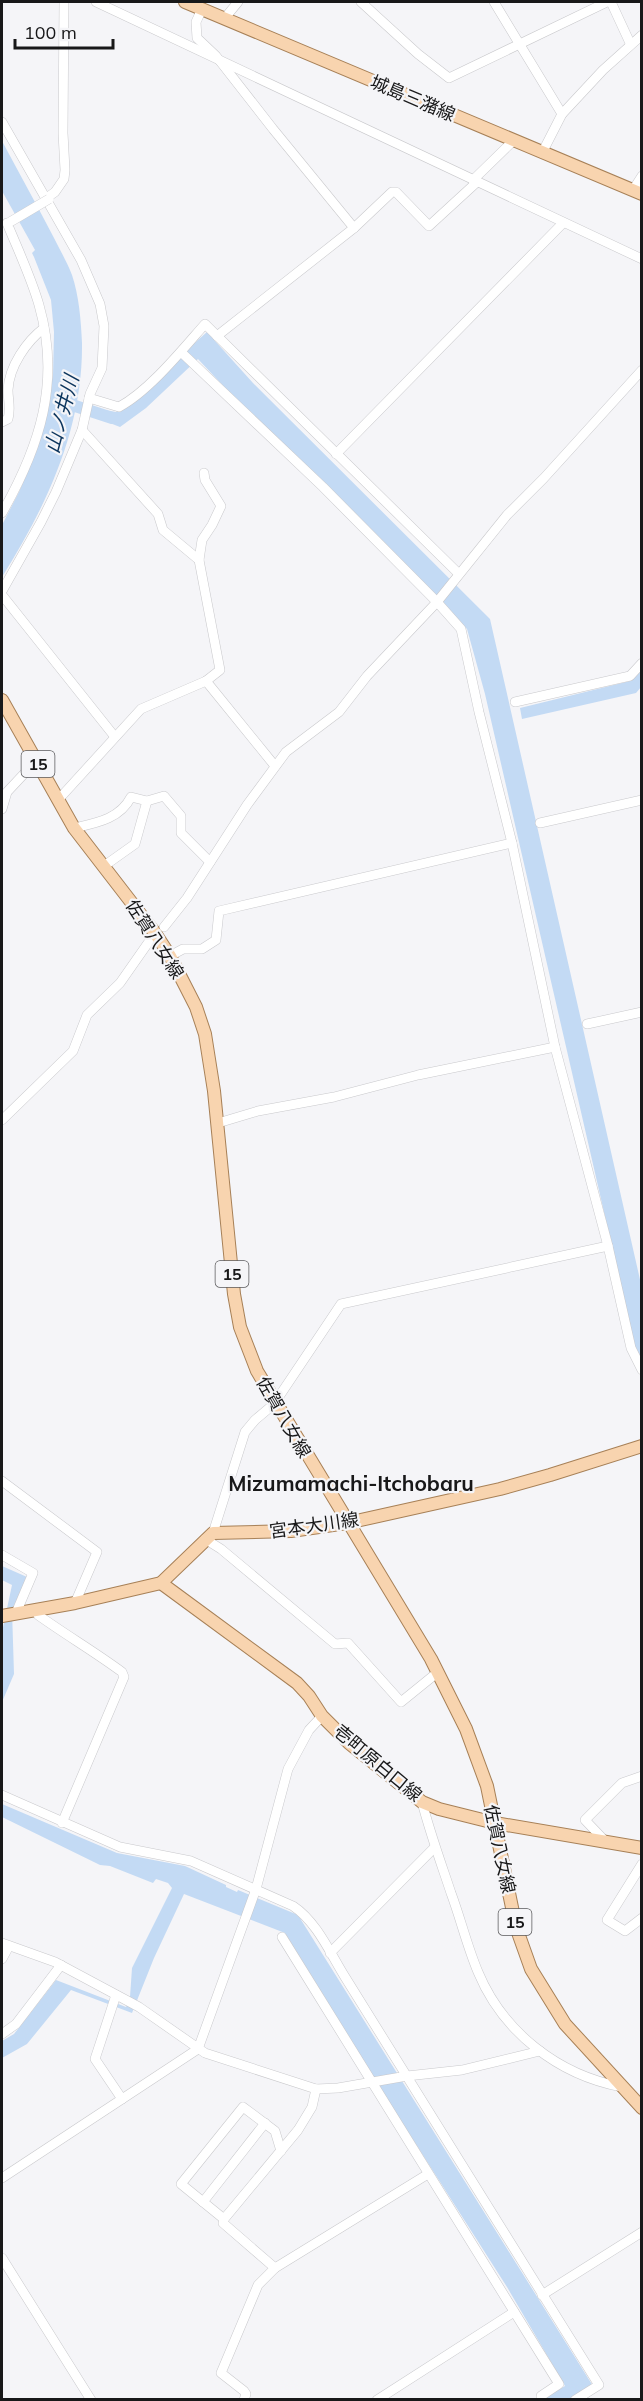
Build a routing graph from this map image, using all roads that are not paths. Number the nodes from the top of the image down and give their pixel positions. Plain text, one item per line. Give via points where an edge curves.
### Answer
1 (64, 2) edge
2 (96, 2) edge
3 (185, 2) edge
4 (238, 2) edge
5 (361, 2) edge
6 (494, 2) edge
7 (609, 2) edge
8 (199, 6) edge
9 (224, 19) junction
10 (642, 35) edge
11 (630, 43) junction
12 (520, 44) junction
13 (221, 62) junction
14 (562, 114) junction
15 (2, 122) edge
16 (513, 141) junction
17 (542, 153) junction
18 (642, 177) edge
19 (475, 181) junction
20 (637, 192) edge
21 (47, 199) junction
22 (5, 223) edge
23 (563, 223) junction
24 (354, 228) junction
25 (642, 259) edge
26 (44, 328) junction
27 (217, 336) junction
28 (181, 352) junction
29 (642, 370) edge
30 (89, 398) junction
31 (2, 422) edge
32 (83, 427) junction
33 (336, 454) junction
34 (204, 473) dead end
35 (2, 513) edge
36 (199, 560) junction
37 (458, 573) junction
38 (2, 593) edge
39 (437, 602) junction
40 (642, 663) edge
41 (206, 681) junction
42 (2, 700) edge
43 (515, 702) dead end
44 (115, 737) junction
45 (36, 761) junction
46 (275, 766) junction
47 (58, 800) junction
48 (642, 800) edge
49 (147, 801) junction
50 (2, 809) edge
51 (540, 823) dead end
52 (74, 828) junction
53 (512, 843) junction
54 (210, 862) junction
55 (104, 866) junction
56 (160, 930) junction
57 (170, 956) junction
58 (642, 1012) edge
59 (587, 1024) dead end
60 (555, 1047) junction
61 (2, 1120) edge
62 (218, 1123) junction
63 (608, 1246) junction
64 (642, 1370) edge
65 (274, 1404) junction
66 (642, 1446) edge
67 (2, 1481) edge
68 (347, 1523) junction
69 (209, 1536) junction
70 (2, 1556) edge
71 (161, 1583) junction
72 (75, 1603) junction
73 (36, 1610) junction
74 (16, 1613) junction
75 (2, 1616) edge
76 (438, 1672) junction
77 (322, 1716) junction
78 (642, 1776) edge
79 (2, 1796) edge
80 (422, 1802) junction
81 (62, 1822) junction
82 (495, 1823) junction
83 (606, 1843) junction
84 (434, 1848) junction
85 (642, 1848) edge
86 (640, 1869) edge
87 (255, 1891) junction
88 (642, 1918) edge
89 (282, 1937) dead end
90 (5, 1944) edge
91 (330, 1953) junction
92 (2, 1959) edge
93 (61, 1965) junction
94 (116, 1995) junction
95 (3, 2030) edge
96 (198, 2049) junction
97 (540, 2051) junction
98 (405, 2076) junction
99 (373, 2082) junction
100 (622, 2087) junction
101 (316, 2089) junction
102 (122, 2099) junction
103 (641, 2105) edge
104 (265, 2123) junction
105 (281, 2151) junction
106 (428, 2174) junction
107 (2, 2178) edge
108 (202, 2202) junction
109 (225, 2219) junction
110 (642, 2232) edge
111 (2, 2258) edge
112 (275, 2268) junction
113 (542, 2295) junction
114 (514, 2312) junction
115 (91, 2400) edge
116 (244, 2400) edge
117 (377, 2400) edge
118 (541, 2400) edge
119 (575, 2400) edge

1 - 21 street via 66,170 64,179
2 - 13 street
3 - 8 main road, 城島三潴線
4 - 9 street
5 - 12 street via 449,78
6 - 12 street
7 - 11 street
7 - 12 street
8 - 9 main road, 城島三潴線
8 - 13 street via 197,38
9 - 16 main road, 城島三潴線
10 - 11 street
11 - 14 street
12 - 14 street
13 - 19 street
13 - 24 street
14 - 17 street
15 - 21 street
16 - 17 main road, 城島三潴線
16 - 19 street
17 - 20 main road, 城島三潴線
18 - 20 street
19 - 23 street
19 - 24 street via 431,226 392,192
21 - 22 street, bridge
21 - 30 street via 100,304 104,326 102,368
22 - 26 street via 39,304
23 - 25 street
23 - 33 street
24 - 27 street
26 - 31 street via 22,349 9,384 10,413
26 - 35 street via 48,349 46,407 26,465
27 - 28 street via 205,324
27 - 33 street
28 - 30 street via 119,407
28 - 39 street via 324,487
29 - 37 street
30 - 32 street
32 - 36 street via 158,514 163,530
32 - 38 street via 41,522
33 - 37 street
34 - 36 street via 204,480 221,506 202,540
36 - 41 street via 220,670
37 - 39 street
38 - 44 street
39 - 46 street via 367,676 339,712 291,747
39 - 53 street via 461,629
40 - 43 street via 630,676
41 - 44 street via 141,709
41 - 46 street
42 - 45 main road, 佐賀八女線 / 15
44 - 47 street
45 - 47 main road, 佐賀八女線 / 15
45 - 50 street via 7,792
46 - 54 street
47 - 52 main road, 佐賀八女線 / 15
48 - 51 street
49 - 52 street via 131,797 126,807 109,818
49 - 54 street via 164,796 181,816 181,833
49 - 55 street via 135,844
52 - 55 main road, 佐賀八女線 / 15
53 - 57 street via 219,911 216,940 202,949 183,949
53 - 60 street
54 - 56 street
55 - 56 main road, 佐賀八女線 / 15
56 - 57 main road, 佐賀八女線 / 15
56 - 61 street via 120,983 87,1015 73,1051
57 - 62 main road, 佐賀八女線 / 15 via 196,1007 205,1035
58 - 59 street
60 - 62 street
60 - 63 street
62 - 65 main road, 佐賀八女線 / 15 via 240,1327
63 - 64 street via 630,1348
63 - 65 street via 341,1304
65 - 68 main road, 佐賀八女線 / 15
65 - 69 street via 245,1432
66 - 68 main road, 宮本大川線 via 500,1489
67 - 72 street via 97,1552
68 - 69 main road, 宮本大川線 via 291,1532
68 - 76 main road, 佐賀八女線 / 15
69 - 71 main road
69 - 76 street via 335,1644 348,1643 401,1702
70 - 74 street via 33,1573
71 - 72 main road
71 - 77 main road, 壱町原白口線 via 297,1683
72 - 73 main road
73 - 74 main road
73 - 81 street via 124,1677
74 - 75 main road
76 - 82 main road, 佐賀八女線 / 15 via 466,1729 487,1786
77 - 80 main road, 壱町原白口線
77 - 87 street via 309,1730 288,1769
78 - 83 street via 622,1783 585,1820
79 - 81 street
80 - 82 main road, 壱町原白口線
80 - 84 street
81 - 87 street via 120,1847 191,1861
82 - 83 main road, 壱町原白口線
82 - 100 main road, 佐賀八女線 / 15 via 516,1927 531,1969 565,2024
83 - 85 main road, 壱町原白口線
84 - 91 street
84 - 97 street via 486,1990 505,2019
86 - 88 street via 607,1920 625,1931
87 - 91 street via 301,1911
87 - 96 street
89 - 99 street
90 - 92 street
90 - 93 street
91 - 98 street
93 - 94 street
93 - 95 street via 16,2024
94 - 96 street via 140,2007
94 - 102 street via 95,2057
96 - 101 street
96 - 102 street
97 - 98 street via 462,2070
97 - 100 street via 592,2079
98 - 99 street
98 - 113 street
99 - 101 street
99 - 106 street
100 - 103 main road, 佐賀八女線 / 15
101 - 105 street via 309,2114
102 - 107 street
104 - 105 street via 276,2134
104 - 108 street
104 - 108 street via 243,2107 222,2132 181,2184
105 - 109 street
106 - 112 street
106 - 114 street
108 - 109 street
109 - 112 street via 223,2223
110 - 113 street
111 - 115 street
112 - 116 street via 258,2285 221,2373 244,2391
113 - 119 street via 599,2385
114 - 117 street
114 - 118 street via 559,2384

